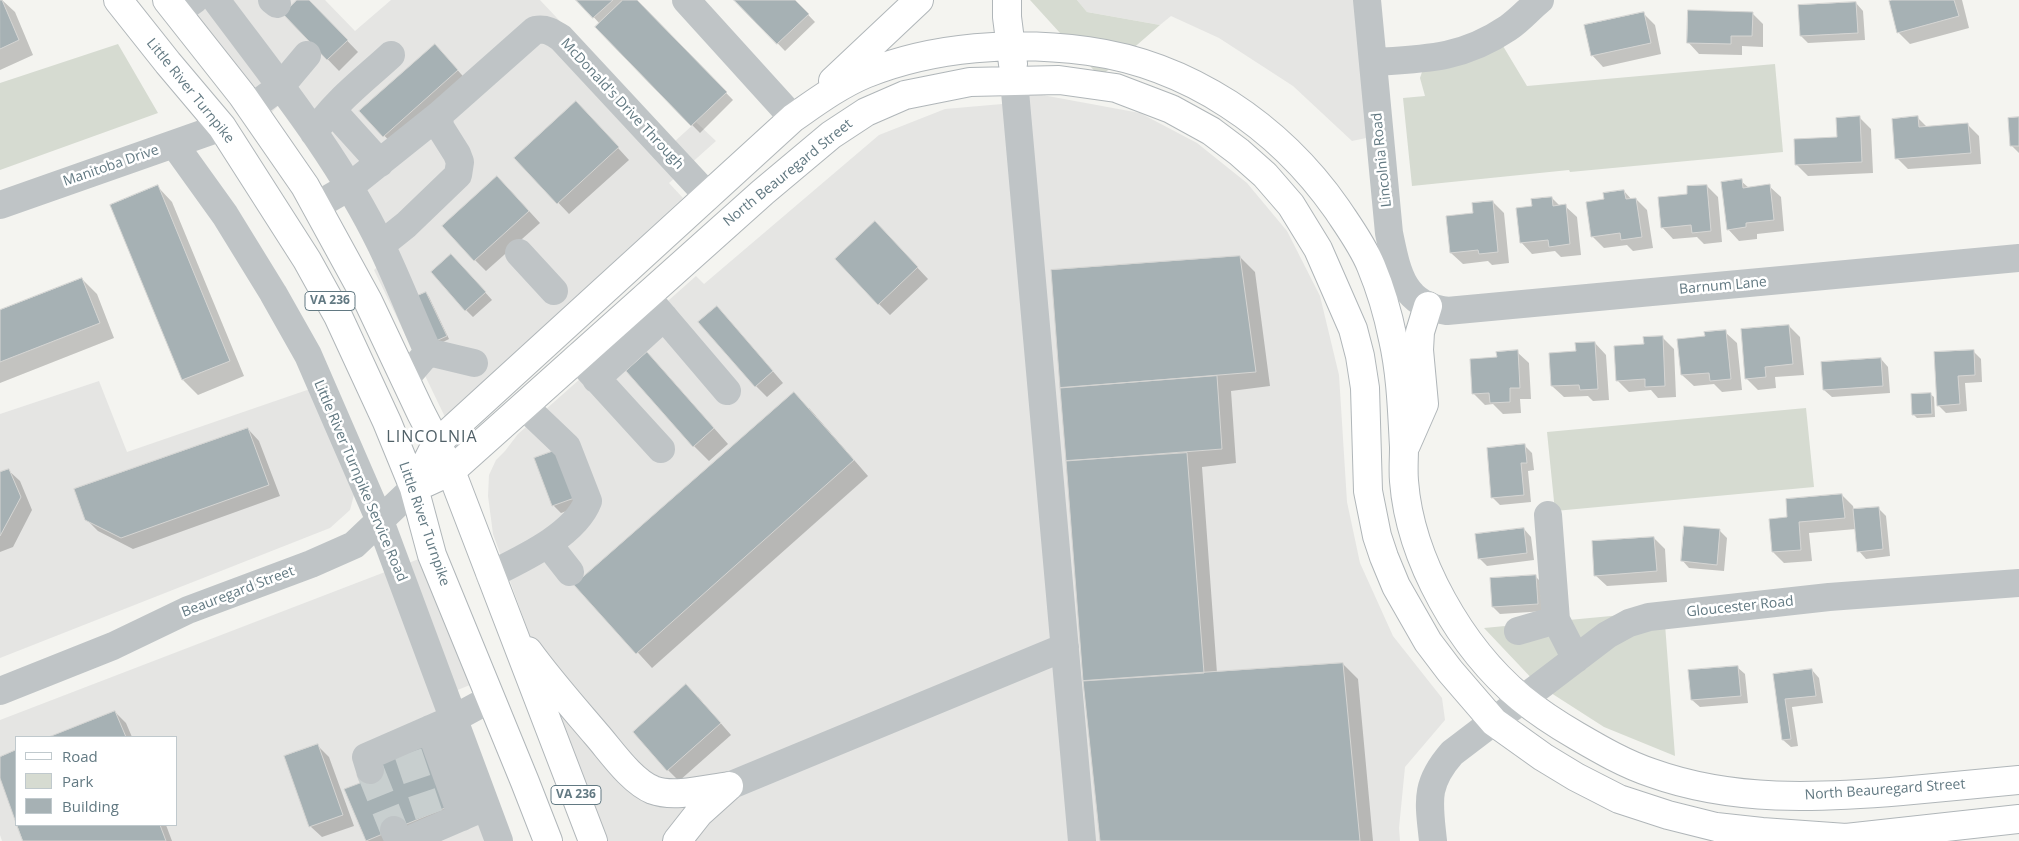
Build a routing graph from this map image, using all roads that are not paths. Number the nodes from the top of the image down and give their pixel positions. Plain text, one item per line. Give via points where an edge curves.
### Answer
1 (118, 0) edge
2 (686, 0) edge
3 (919, 0) edge
4 (1006, 0) edge
5 (1367, 0) edge
6 (1540, 0) edge
7 (200, 3) edge
8 (1011, 46) junction
9 (307, 55) dead end
10 (391, 55) dead end
11 (1373, 62) junction
12 (1014, 80) junction
13 (281, 86) junction
14 (251, 108) junction
15 (332, 110) junction
16 (440, 115) junction
17 (793, 118) junction
18 (222, 127) junction
19 (314, 133) junction
20 (174, 144) junction
21 (380, 163) junction
22 (349, 188) junction
23 (708, 196) junction
24 (0, 205) edge
25 (316, 206) junction
26 (381, 245) junction
27 (519, 252) dead end
28 (2019, 258) edge
29 (554, 291) dead end
30 (646, 296) junction
31 (1428, 306) junction
32 (664, 317) junction
33 (428, 352) junction
34 (577, 358) junction
35 (474, 363) dead end
36 (596, 378) junction
37 (405, 379) junction
38 (728, 391) dead end
39 (524, 406) junction
40 (436, 444) junction
41 (1404, 448) junction
42 (661, 449) dead end
43 (450, 471) junction
44 (414, 488) junction
45 (1548, 516) dead end
46 (380, 521) junction
47 (548, 544) junction
48 (570, 572) dead end
49 (490, 575) junction
50 (2019, 583) edge
51 (1556, 620) junction
52 (509, 625) junction
53 (1518, 631) dead end
54 (1065, 647) junction
55 (1576, 660) junction
56 (0, 691) edge
57 (490, 699) junction
58 (1523, 700) junction
59 (1494, 722) junction
60 (441, 724) junction
61 (370, 770) dead end
62 (2019, 780) edge
63 (729, 786) junction
64 (474, 812) junction
65 (2019, 819) edge
66 (413, 833) edge
67 (499, 841) edge
68 (548, 841) edge
69 (594, 841) edge
70 (676, 841) edge
71 (1082, 841) edge
72 (1433, 841) edge

1 - 18 main road, Little River Turnpike / VA 236
2 - 17 street
3 - 17 main road
4 - 8 main road
5 - 11 street, Lincolnia Road
6 - 11 street via 1510,26 1462,52 1435,58
7 - 13 street
7 - 14 main road, VA 236
8 - 12 main road
8 - 17 main road, North Beauregard Street via 966,49 895,64 850,81
8 - 41 main road, North Beauregard Street via 1062,47 1133,59 1162,69 1186,79 1250,118 1305,167 1370,262 1386,308 1400,374
9 - 13 street
10 - 15 street
11 - 31 street, Lincolnia Road via 1389,233 1396,266 1406,290
12 - 30 main road, North Beauregard Street via 970,82 928,90 890,100 854,118 790,168
12 - 54 street
12 - 59 main road, North Beauregard Street via 1095,84 1137,95 1171,109 1240,152 1291,204 1318,249 1353,329 1365,388 1368,491 1384,557 1400,594 1428,642
13 - 14 street
13 - 19 street
14 - 25 main road, VA 236
15 - 19 street
15 - 21 street
16 - 21 street, McDonald's Drive Through
16 - 23 street, McDonald's Drive Through via 535,30 551,31
16 - 26 street via 440,127 460,162 458,175
17 - 23 main road, North Beauregard Street
18 - 20 street, Manitoba Drive
18 - 44 main road, Little River Turnpike / VA 236 via 307,260 338,316
19 - 22 street
20 - 24 street, Manitoba Drive
20 - 46 street, Little River Turnpike Service Road via 225,215 308,355
21 - 22 street, McDonald's Drive Through
22 - 25 street, McDonald's Drive Through
22 - 26 street
23 - 40 main road, North Beauregard Street
25 - 37 main road, VA 236 via 368,301
26 - 33 street
27 - 29 street
28 - 31 street, Barnum Lane via 1447,311
30 - 32 street
30 - 34 main road, North Beauregard Street
31 - 41 main road via 1420,332 1424,404
32 - 36 street
32 - 38 street
33 - 35 street
33 - 37 street
34 - 36 street
34 - 39 main road, North Beauregard Street
36 - 42 street
37 - 40 main road, VA 236
39 - 43 main road, North Beauregard Street
39 - 47 street via 567,447 588,501 583,514
40 - 43 main road, VA 236
40 - 44 main road, Beauregard Street
41 - 58 main road, North Beauregard Street via 1404,482 1410,517 1421,556 1438,594 1466,637
43 - 44 main road, North Beauregard Street
43 - 49 main road, VA 236
44 - 46 street, Beauregard Street
44 - 57 main road, Little River Turnpike / VA 236 via 432,555
45 - 51 street
46 - 56 street, Beauregard Street via 354,545 188,610 113,646
46 - 60 street, Little River Turnpike Service Road
47 - 48 street
47 - 49 street
49 - 52 main road, VA 236
50 - 55 street, Gloucester Road via 1829,597 1648,618 1629,623 1607,635
51 - 53 street
51 - 55 street
52 - 63 main road via 545,675 640,782 653,790 672,793
52 - 69 main road, VA 236
54 - 63 street
54 - 71 street
55 - 58 street, Gloucester Road
57 - 60 street
57 - 68 main road, Little River Turnpike / VA 236
58 - 59 street, Gloucester Road
58 - 62 main road, North Beauregard Street via 1623,762 1653,774 1722,791 1765,796 1835,796
59 - 65 main road, North Beauregard Street via 1543,757 1619,798 1668,816 1716,827 1846,838
59 - 72 street via 1440,766 1429,800
60 - 61 street via 405,747 366,757
60 - 64 street, Little River Turnpike Service Road
63 - 70 main road via 699,813
64 - 66 street
64 - 67 street, Little River Turnpike Service Road

